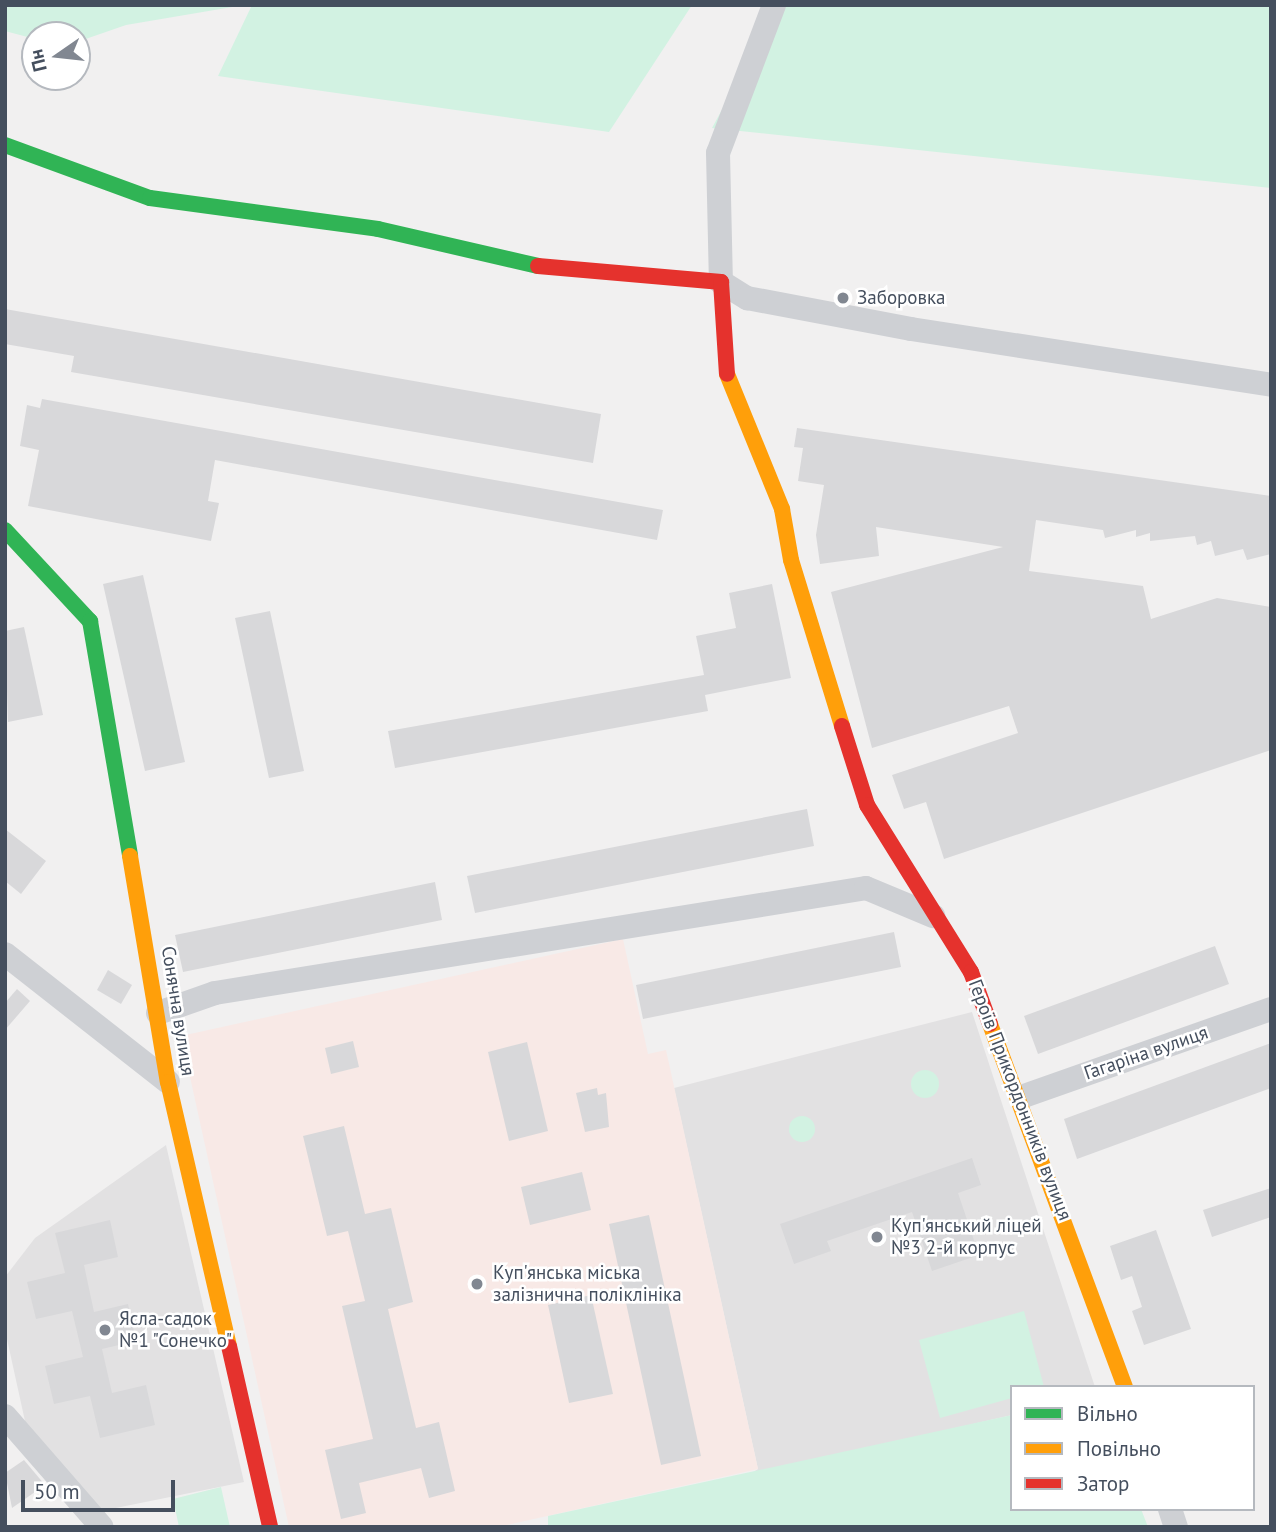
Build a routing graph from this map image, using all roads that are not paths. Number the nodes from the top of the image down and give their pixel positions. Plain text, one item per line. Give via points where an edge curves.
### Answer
1 (774, 5) edge
2 (5, 145) edge
3 (721, 282) junction
4 (1271, 385) edge
5 (5, 530) edge
6 (933, 916) junction
7 (5, 954) edge
8 (1271, 1009) edge
9 (158, 1013) junction
10 (168, 1082) junction
11 (1021, 1097) junction
12 (1124, 1385) edge
13 (5, 1416) edge
14 (102, 1527) edge
15 (270, 1527) edge

1 - 3 street via 718,153
2 - 3 street via 150,198 378,229 567,273
3 - 4 street via 747,298 911,329
3 - 6 street, Героїв Прикордонників вулиця via 726,372 782,509 791,560 867,805
5 - 9 street, Сонячна вулиця via 90,621
6 - 9 street via 866,888 228,990
6 - 11 street, Героїв Прикордонників вулиця via 971,972
7 - 10 street
8 - 11 street, Гагаріна вулиця
9 - 10 street, Сонячна вулиця
10 - 15 street, Сонячна вулиця
11 - 12 street, Героїв Прикордонників вулиця
13 - 14 street

